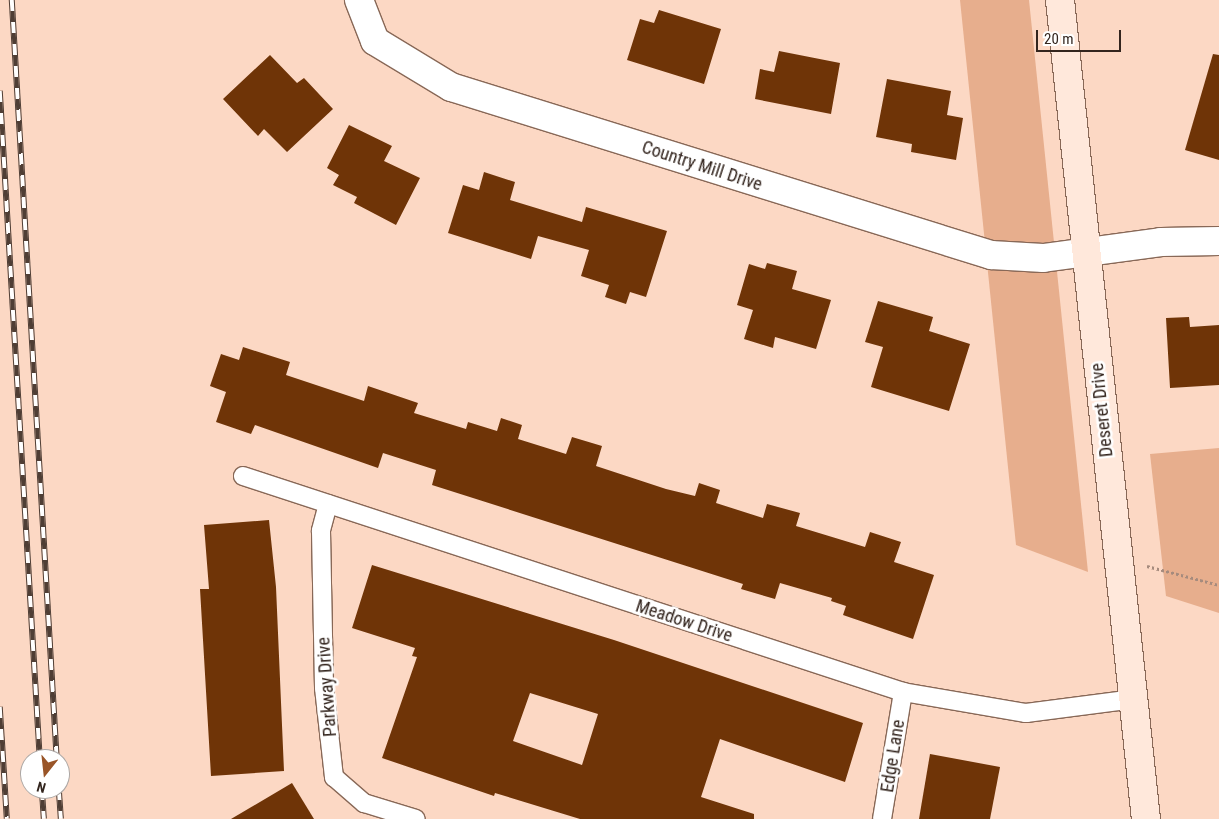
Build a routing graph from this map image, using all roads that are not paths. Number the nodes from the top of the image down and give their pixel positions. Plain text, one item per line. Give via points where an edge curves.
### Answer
1 (359, 0) edge
2 (1060, 0) edge
3 (1219, 241) edge
4 (1084, 252) junction
5 (243, 476) dead end
6 (328, 504) junction
7 (903, 692) junction
8 (1134, 699) junction
9 (416, 819) edge
10 (882, 819) edge
11 (1146, 819) edge

1 - 4 street, Country Mill Drive via 375,41 452,87 991,256 1044,258
2 - 4 street, Deseret Drive
3 - 4 street, Country Mill Drive via 1161,242
4 - 8 street, Deseret Drive
5 - 6 lane, Meadow Drive
6 - 7 lane, Meadow Drive
6 - 9 lane, Parkway Drive via 321,531 324,688 334,777 364,803
7 - 8 lane, Meadow Drive via 1026,713
7 - 10 lane, Edge Lane
8 - 11 street, Deseret Drive

